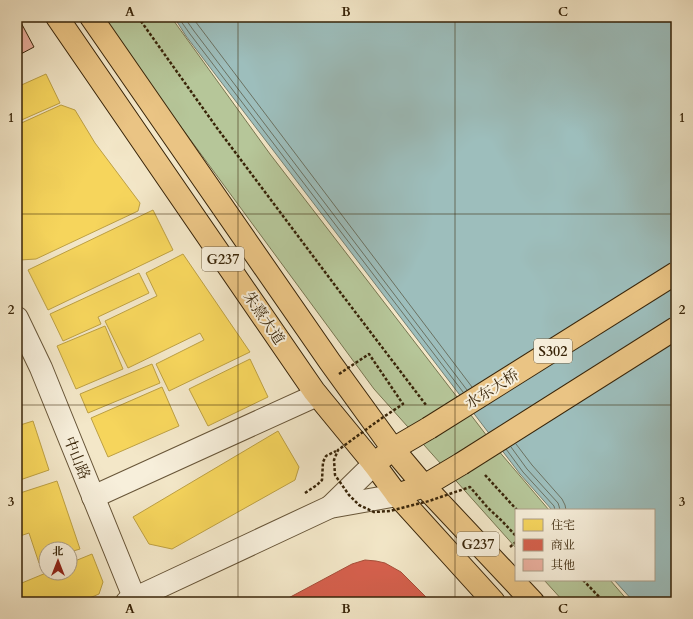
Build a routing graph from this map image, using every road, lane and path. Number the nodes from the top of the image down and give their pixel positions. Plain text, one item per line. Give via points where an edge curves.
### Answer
1 (57, 17) edge
2 (91, 17) edge
3 (138, 17) edge
4 (676, 273) edge
5 (17, 318) edge
6 (676, 328) edge
7 (339, 374) junction
8 (317, 395) junction
9 (427, 406) dead end
10 (393, 449) junction
11 (338, 450) junction
12 (374, 464) junction
13 (482, 470) dead end
14 (424, 486) junction
15 (303, 494) dead end
16 (397, 495) junction
17 (93, 497) junction
18 (330, 507) junction
19 (516, 509) edge
20 (515, 535) edge
21 (584, 581) edge
22 (133, 601) edge
23 (494, 602) edge
24 (533, 602) edge
25 (604, 602) edge

1 - 8 main road, 朱熹大道 / G237
2 - 7 main road, 朱熹大道 / G237
3 - 9 path via 217,128
4 - 10 main road, 水东大桥 / S302, bridge
5 - 17 street, 中山路 via 41,368
6 - 14 main road, bridge
7 - 10 main road, 朱熹大道 / G237
7 - 11 path, bridge via 369,354 403,404
8 - 12 main road, 朱熹大道 / G237
8 - 17 street
10 - 12 main road, S302
10 - 14 main road, 朱熹大道 / G237
11 - 15 path via 326,456 322,480
11 - 20 path, bridge via 334,460 335,475 359,505 374,512 390,511 470,487
12 - 16 main road, 朱熹大道 / G237
12 - 18 street
13 - 19 path
14 - 16 main road
14 - 24 main road, G237
16 - 18 street
16 - 23 main road, G237
17 - 22 street, 中山路
18 - 22 street
21 - 25 path

